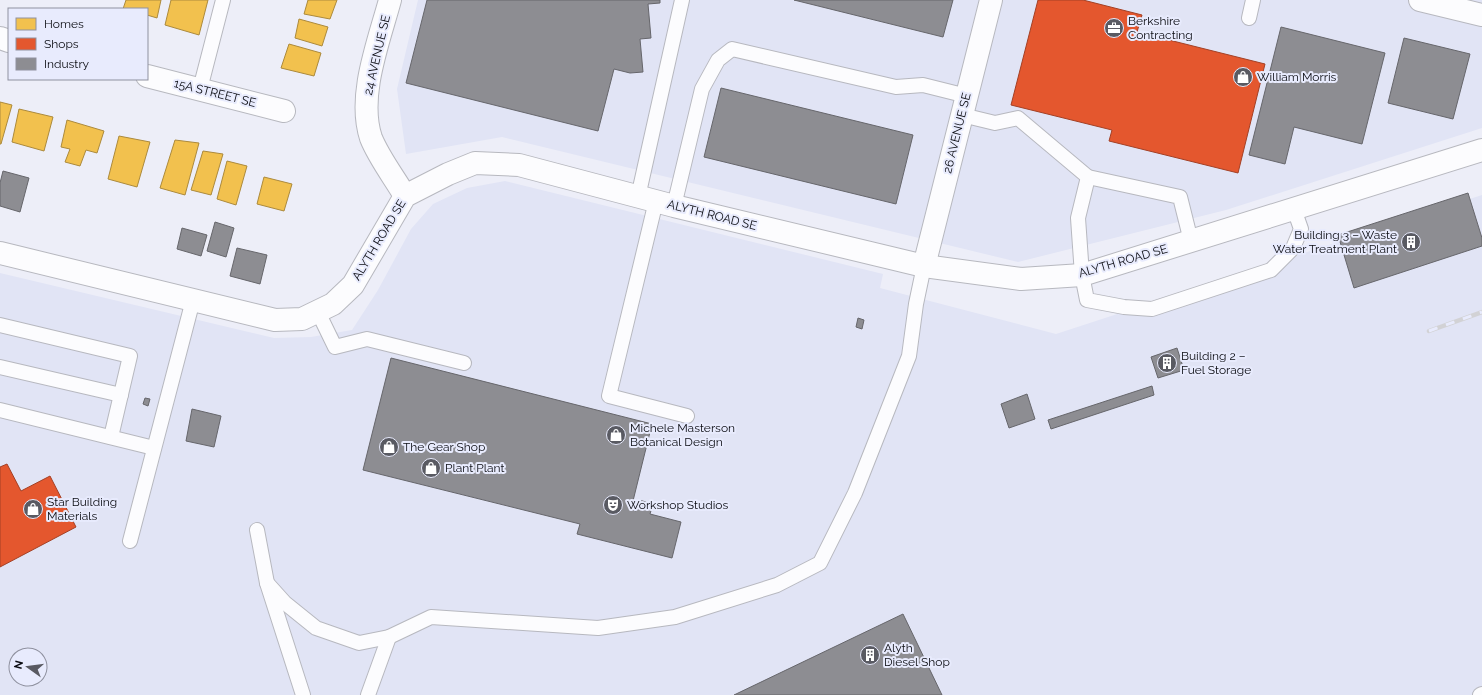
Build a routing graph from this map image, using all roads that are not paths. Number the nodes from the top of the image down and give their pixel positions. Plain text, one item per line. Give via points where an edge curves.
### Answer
1 (223, 0) edge
2 (390, 0) edge
3 (682, 0) edge
4 (991, 0) edge
5 (1253, 0) edge
6 (1420, 0) edge
7 (1482, 16) edge
8 (1249, 18) dead end
9 (148, 76) edge
10 (200, 89) junction
11 (964, 105) junction
12 (284, 111) dead end
13 (1482, 150) edge
14 (1088, 177) junction
15 (405, 196) junction
16 (656, 201) junction
17 (1294, 209) junction
18 (1191, 241) junction
19 (0, 253) edge
20 (924, 266) junction
21 (1082, 275) junction
22 (193, 300) junction
23 (318, 312) junction
24 (0, 325) edge
25 (464, 363) dead end
26 (0, 366) edge
27 (121, 395) junction
28 (0, 410) edge
29 (687, 416) dead end
30 (111, 437) junction
31 (154, 448) junction
32 (257, 530) dead end
33 (130, 541) dead end
34 (267, 583) junction
35 (389, 637) junction
36 (303, 695) edge
37 (368, 695) edge

1 - 10 lane
2 - 15 street, 24 AVENUE SE via 368,85 366,114 372,138
3 - 16 lane
4 - 11 street, 26 AVENUE SE
5 - 8 lane
6 - 7 street
9 - 10 street, 15A STREET SE
10 - 12 street, 15A STREET SE
11 - 14 lane via 995,123 1018,118
11 - 16 lane via 923,85 896,87 732,49 718,60 702,89
11 - 20 street, 26 AVENUE SE
13 - 17 street, ALYTH ROAD SE
14 - 18 lane via 1180,197
14 - 21 lane via 1078,218
15 - 16 street, ALYTH ROAD SE via 475,163 519,166
15 - 23 street, ALYTH ROAD SE via 353,284 333,304
16 - 20 street, ALYTH ROAD SE
16 - 29 lane via 609,396
17 - 18 street, ALYTH ROAD SE
17 - 21 lane via 1301,229 1293,248 1271,270 1152,310 1087,300
18 - 21 street, ALYTH ROAD SE
19 - 22 street, ALYTH ROAD SE
20 - 21 street, ALYTH ROAD SE via 1021,279
20 - 35 lane via 906,363 855,493 820,563 777,585 675,617 598,628 431,617
22 - 23 street, ALYTH ROAD SE via 275,320 302,319
22 - 31 lane
23 - 25 lane via 335,347 367,339
24 - 27 lane via 130,356
26 - 27 lane
27 - 30 lane
28 - 30 lane
30 - 31 lane
31 - 33 lane
32 - 34 lane
34 - 35 lane via 285,603 316,628 359,643
34 - 36 lane
35 - 37 lane

